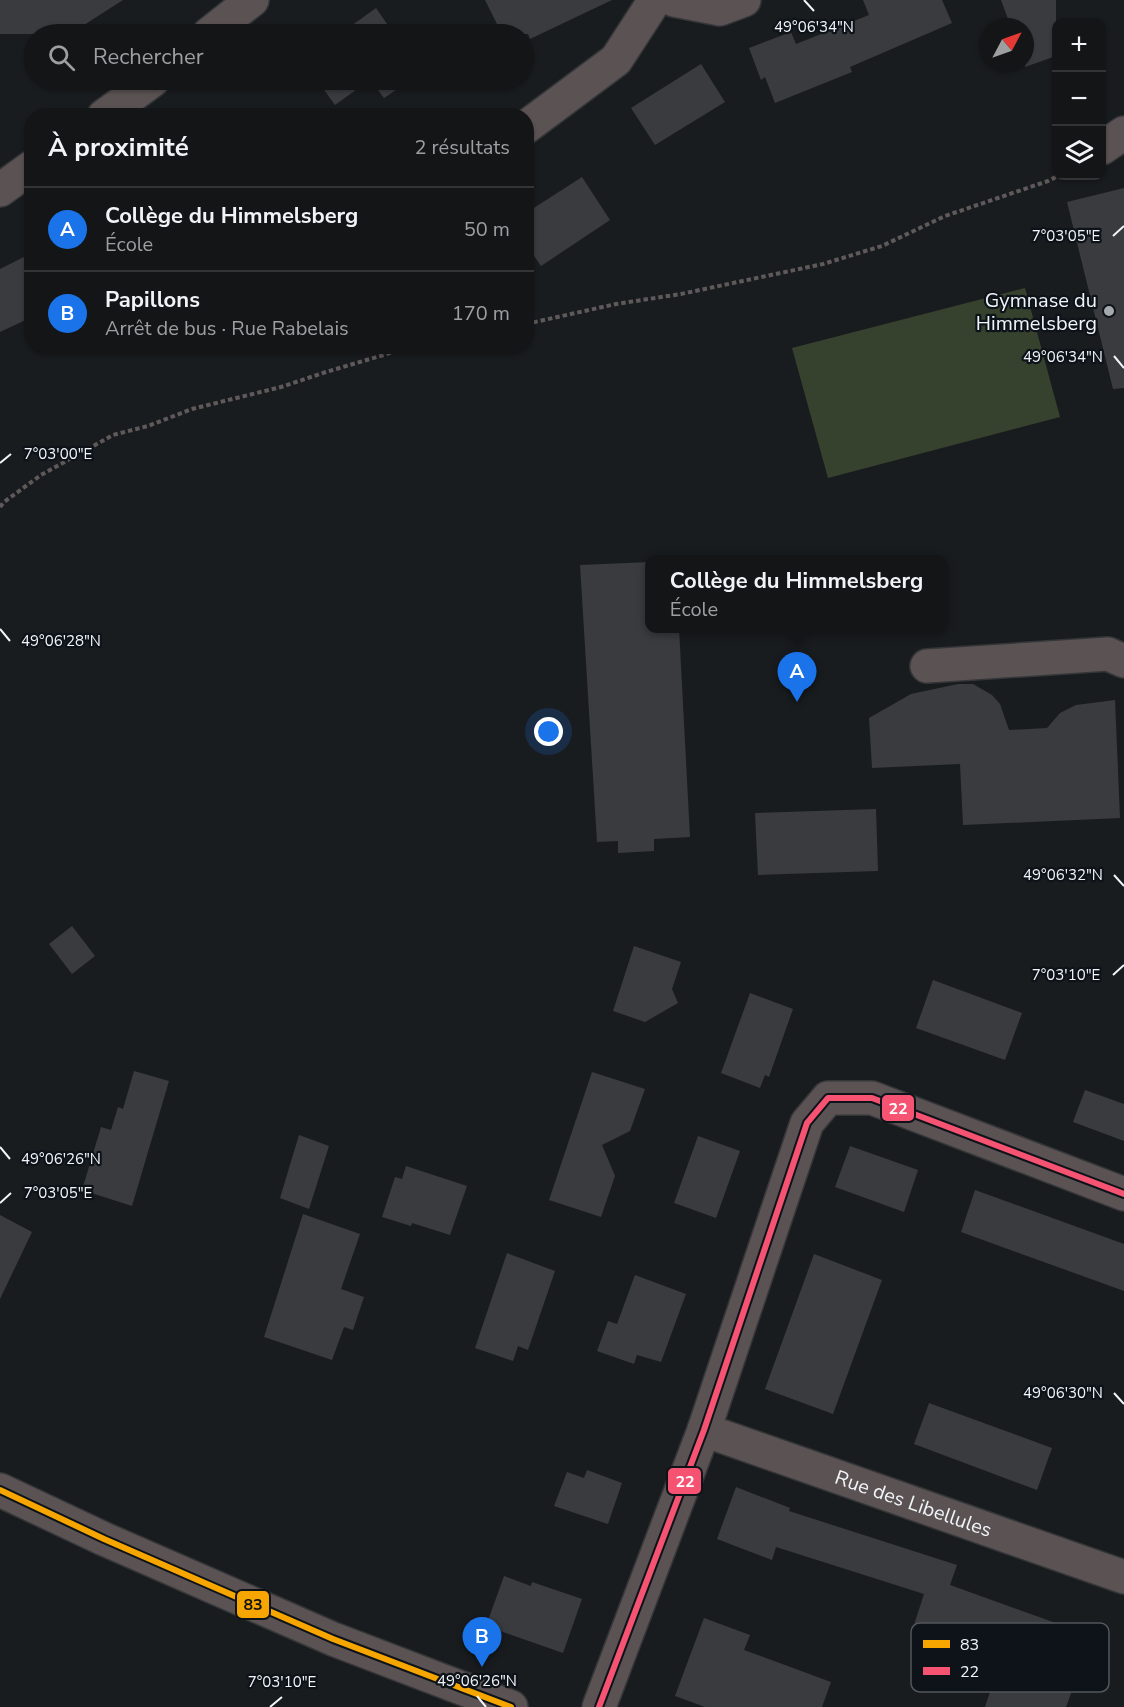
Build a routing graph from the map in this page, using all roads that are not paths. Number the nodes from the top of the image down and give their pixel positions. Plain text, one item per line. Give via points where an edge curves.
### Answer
1 (252, 0) edge
2 (655, 0) edge
3 (674, 0) edge
4 (744, 0) edge
5 (222, 24) edge
6 (139, 90) edge
7 (115, 108) edge
8 (534, 122) edge
9 (1124, 133) edge
10 (1106, 145) edge
11 (24, 173) edge
12 (0, 190) edge
13 (1124, 661) edge
14 (927, 666) dead end
15 (1124, 1194) edge
16 (704, 1430) junction
17 (0, 1490) edge
18 (1124, 1577) edge
19 (511, 1707) edge
20 (599, 1707) edge

1 - 5 street
2 - 8 street via 616,60
3 - 4 street via 720,9
6 - 7 street
9 - 10 street
11 - 12 street
13 - 14 street via 1108,654
15 - 16 street via 872,1098 828,1098 807,1123
16 - 18 street, Rue des Libellules
16 - 20 street
17 - 19 street via 333,1639

